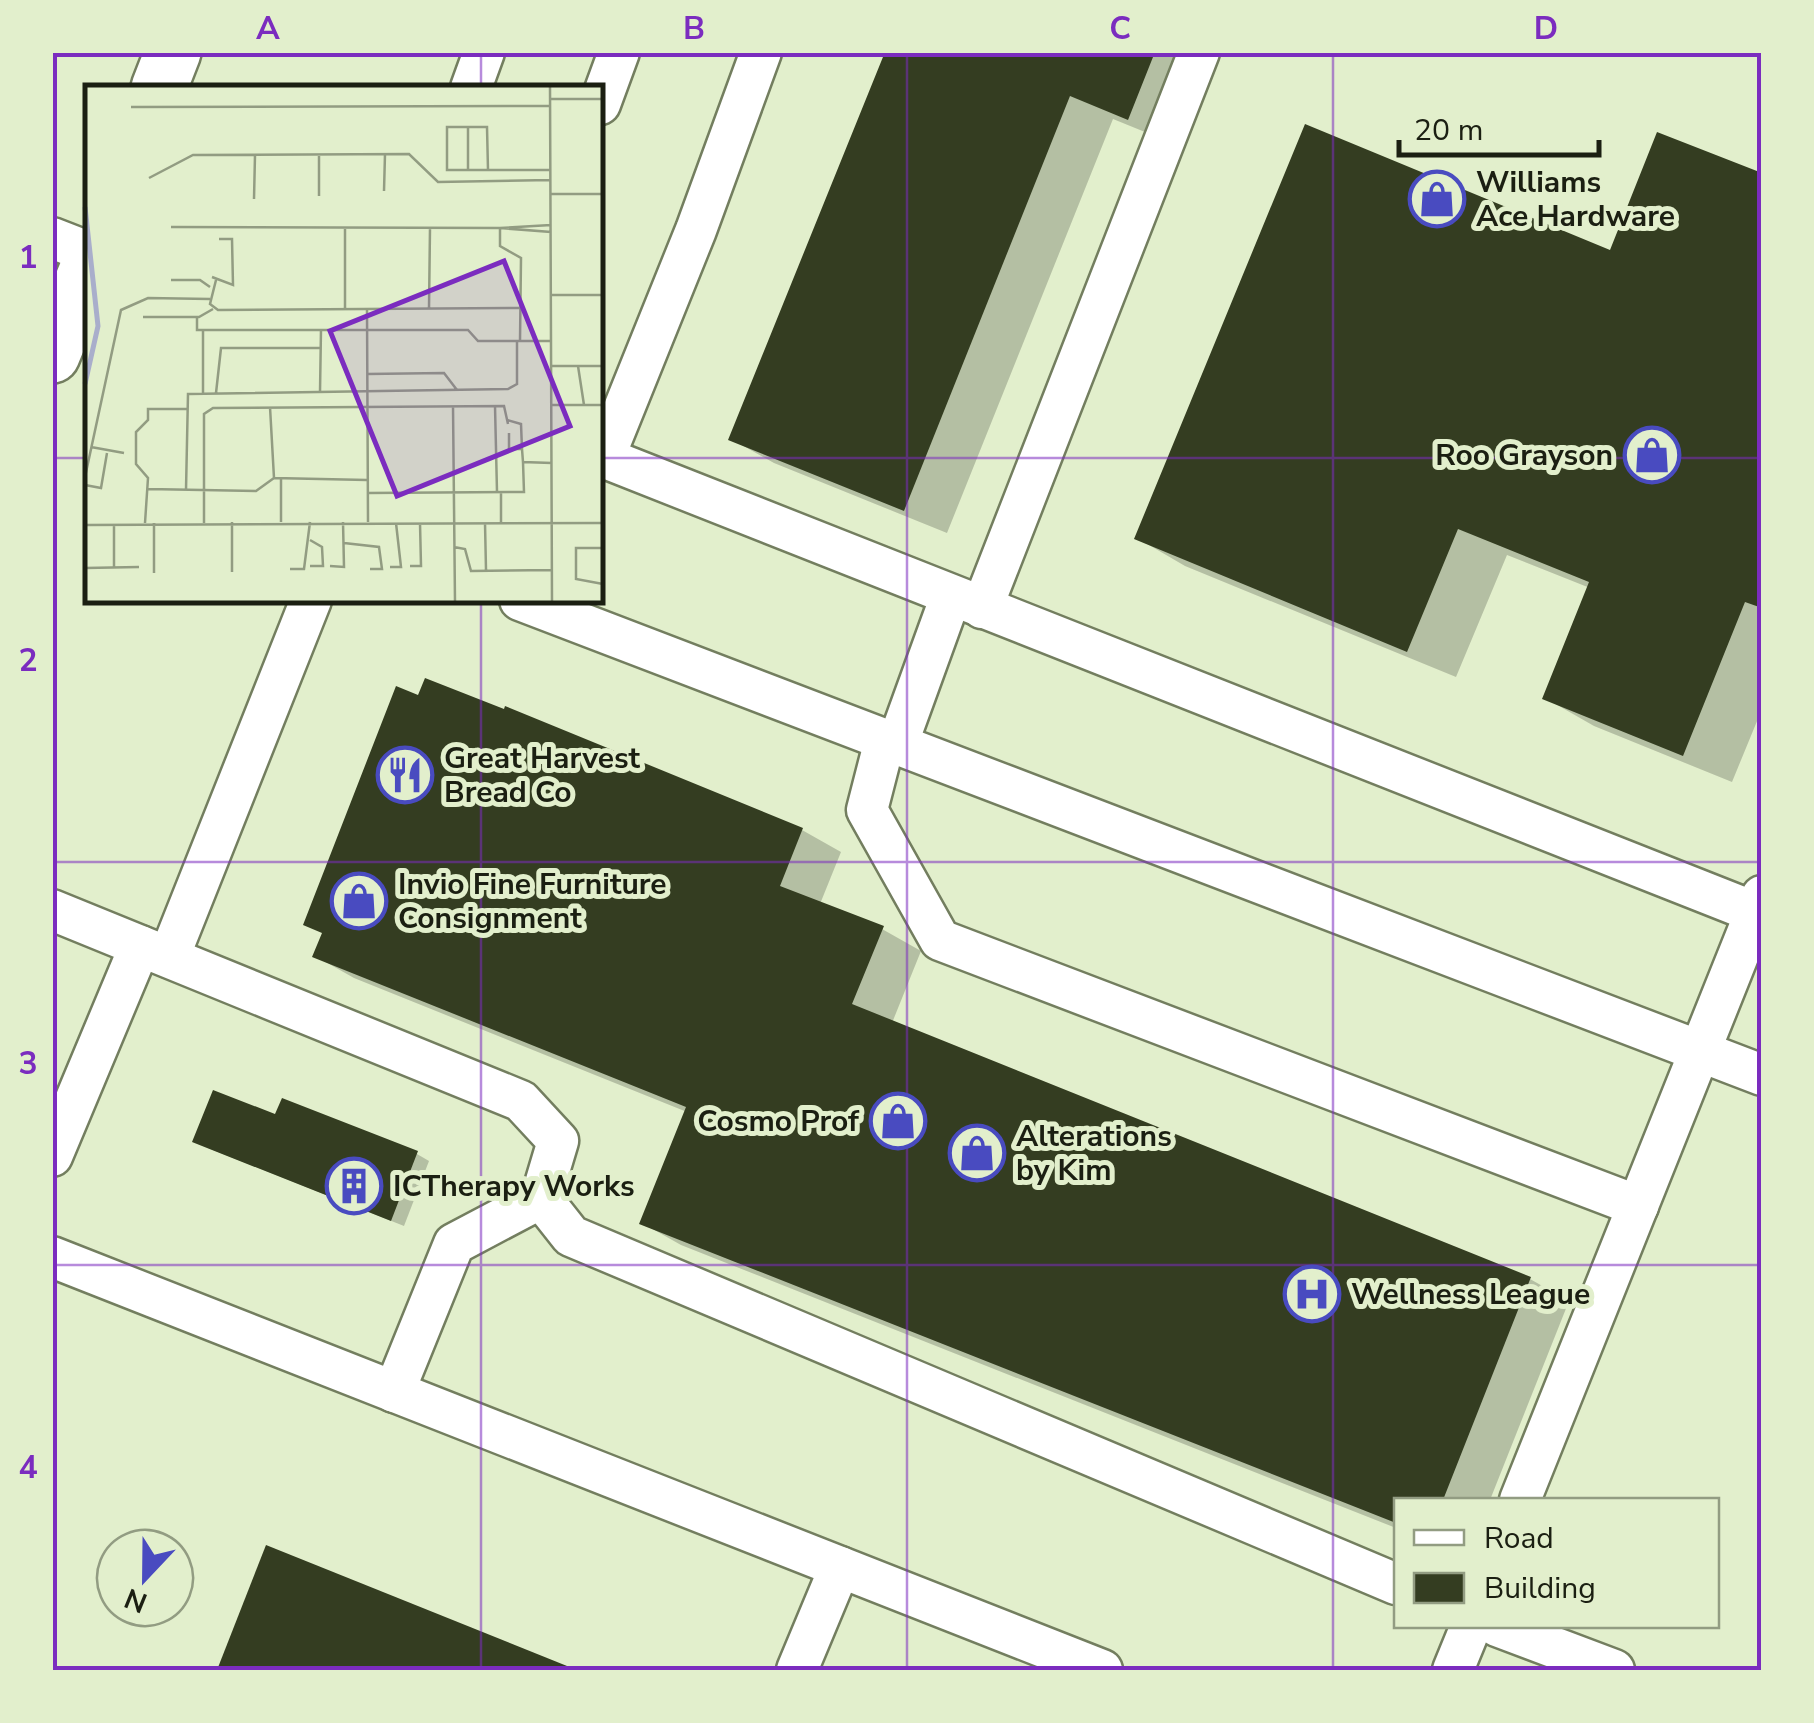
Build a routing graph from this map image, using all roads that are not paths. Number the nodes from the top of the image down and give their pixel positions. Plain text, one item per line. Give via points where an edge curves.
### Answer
1 (172, 52) edge
2 (484, 52) edge
3 (619, 52) edge
4 (1199, 52) edge
5 (747, 57) edge
6 (160, 85) edge
7 (472, 85) edge
8 (602, 99) edge
9 (52, 238) edge
10 (85, 251) edge
11 (85, 275) edge
12 (52, 356) edge
13 (602, 457) edge
14 (310, 602) edge
15 (525, 602) edge
16 (966, 602) junction
17 (891, 742) junction
18 (1759, 908) edge
19 (52, 910) edge
20 (154, 951) junction
21 (1700, 1051) junction
22 (1762, 1075) edge
23 (52, 1156) edge
24 (541, 1198) junction
25 (1638, 1206) junction
26 (52, 1257) edge
27 (394, 1392) junction
28 (1521, 1498) edge
29 (840, 1567) junction
30 (1394, 1583) edge
31 (1469, 1628) edge
32 (1502, 1628) edge
33 (797, 1670) edge
34 (1102, 1670) edge
35 (1452, 1670) edge
36 (1614, 1670) edge

1 - 6 main road
2 - 7 lane
3 - 8 lane
4 - 16 lane
5 - 13 lane via 696,230
9 - 10 lane
11 - 12 main road
13 - 16 lane
14 - 20 lane
15 - 17 lane
16 - 17 lane
16 - 18 lane
17 - 21 lane
17 - 25 lane via 866,810 940,940
18 - 21 lane
19 - 20 lane
20 - 23 lane
20 - 24 lane via 521,1101 558,1140
21 - 22 lane
21 - 25 lane
24 - 27 lane via 454,1244
24 - 30 lane via 571,1236
25 - 28 lane
26 - 27 lane
27 - 29 lane
29 - 33 lane
29 - 34 lane
31 - 35 lane
32 - 36 lane

